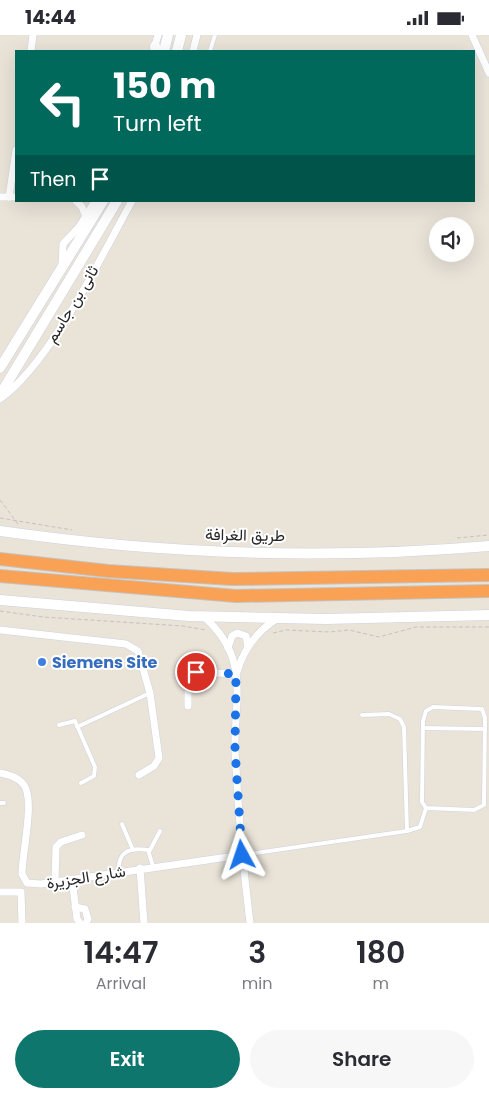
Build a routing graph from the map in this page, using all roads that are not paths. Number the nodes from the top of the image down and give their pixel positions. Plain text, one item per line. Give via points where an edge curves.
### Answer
1 (33, 35) edge
2 (158, 35) edge
3 (168, 35) edge
4 (181, 35) edge
5 (197, 35) edge
6 (215, 35) edge
7 (472, 35) edge
8 (31, 50) edge
9 (157, 50) edge
10 (177, 50) edge
11 (193, 50) edge
12 (210, 50) edge
13 (489, 73) edge
14 (15, 166) edge
15 (0, 197) edge
16 (13, 197) edge
17 (77, 202) edge
18 (94, 202) edge
19 (101, 202) edge
20 (116, 202) edge
21 (131, 202) edge
22 (86, 217) junction
23 (62, 270) junction
24 (0, 368) edge
25 (0, 395) edge
26 (0, 399) edge
27 (2, 532) edge
28 (489, 546) edge
29 (0, 559) edge
30 (489, 575) edge
31 (0, 576) edge
32 (489, 591) edge
33 (0, 600) edge
34 (489, 615) edge
35 (203, 617) junction
36 (278, 618) junction
37 (0, 631) edge
38 (248, 647) junction
39 (228, 648) junction
40 (236, 674) junction
41 (150, 693) junction
42 (188, 706) dead end
43 (486, 711) edge
44 (362, 715) dead end
45 (59, 725) dead end
46 (77, 727) junction
47 (423, 729) junction
48 (485, 729) junction
49 (0, 773) edge
50 (139, 775) dead end
51 (81, 783) dead end
52 (426, 808) junction
53 (122, 824) dead end
54 (160, 831) dead end
55 (407, 831) junction
56 (82, 835) dead end
57 (133, 850) junction
58 (150, 852) junction
59 (242, 855) junction
60 (154, 866) junction
61 (140, 868) junction
62 (119, 871) junction
63 (72, 879) junction
64 (54, 882) junction
65 (27, 883) junction
66 (0, 892) edge
67 (21, 892) junction
68 (75, 907) junction
69 (22, 923) edge
70 (80, 923) edge
71 (86, 923) edge
72 (144, 923) edge
73 (250, 923) edge

1 - 8 street
2 - 9 street
3 - 9 main road
4 - 10 main road
5 - 11 street
6 - 12 lane
7 - 13 street
14 - 16 street
15 - 16 street
17 - 22 street
18 - 22 street, ثانى بن جاسم
19 - 23 main road, ثانى بن جاسم
20 - 25 main road, ثانى بن جاسم
21 - 26 street, ثانى بن جاسم via 50,342 27,373
22 - 23 street, ثانى بن جاسم via 63,244
23 - 24 main road, ثانى بن جاسم
27 - 28 main road, طريق الغرافة via 161,549 260,553 438,551
29 - 30 highway via 108,571 232,579
31 - 32 highway via 236,596
33 - 35 main road
34 - 36 main road
35 - 36 main road
35 - 39 street via 220,634
36 - 38 street
37 - 41 street via 131,646 138,651
38 - 39 street via 246,636 237,633 232,636
38 - 40 street
39 - 40 street
40 - 42 street via 191,674 188,679
40 - 59 street via 235,749
41 - 46 lane
41 - 50 street via 160,758
43 - 47 lane via 479,707 433,707 426,711
43 - 48 lane
44 - 55 lane via 389,714 400,719 404,727
45 - 46 lane via 72,720
46 - 51 lane via 96,773
47 - 48 lane
47 - 52 lane via 422,802
48 - 52 lane via 484,805 474,810
49 - 65 street, شارع الجزيرة via 20,780 27,790 22,874
52 - 55 lane via 423,825
53 - 57 lane
54 - 58 lane
55 - 59 lane
56 - 64 street via 56,847
57 - 58 lane
57 - 62 lane via 119,857
58 - 60 lane
59 - 60 street, شارع الجزيرة
59 - 73 street
60 - 61 street, شارع الجزيرة
61 - 62 street, شارع الجزيرة
61 - 72 street
62 - 63 street, شارع الجزيرة
63 - 64 street, شارع الجزيرة
63 - 68 street
64 - 65 street, شارع الجزيرة
65 - 67 street
66 - 67 street
67 - 69 street
68 - 70 street
68 - 71 street via 85,909

